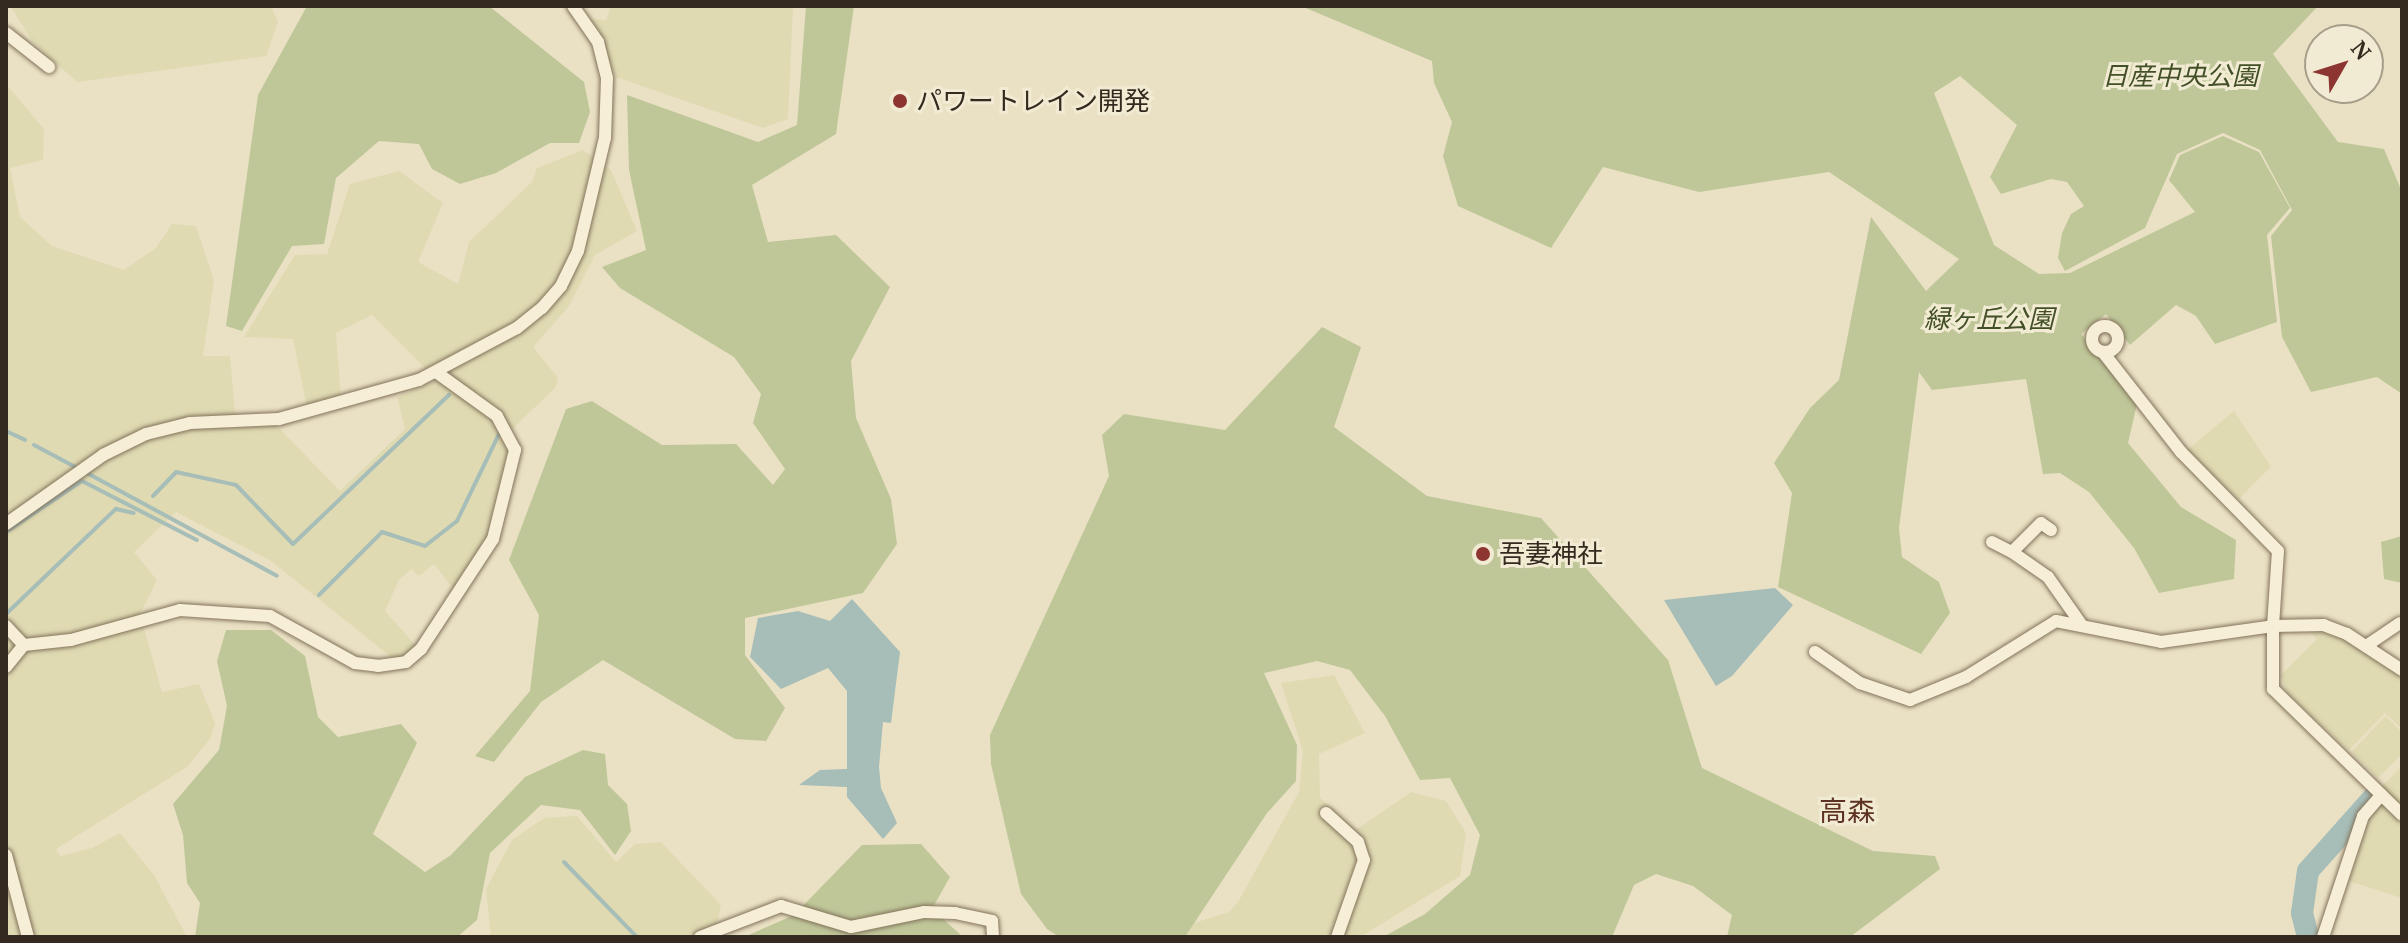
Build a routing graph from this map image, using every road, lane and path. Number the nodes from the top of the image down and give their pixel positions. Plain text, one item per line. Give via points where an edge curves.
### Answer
1 (573, 6) edge
2 (6, 33) edge
3 (49, 67) dead end
4 (2103, 352) dead end
5 (436, 372) junction
6 (6, 524) edge
7 (2051, 530) dead end
8 (1992, 542) dead end
9 (2012, 552) junction
10 (2400, 623) edge
11 (2081, 624) junction
12 (6, 626) edge
13 (2273, 626) junction
14 (24, 645) junction
15 (2366, 646) junction
16 (1815, 652) dead end
17 (6, 667) edge
18 (2402, 670) edge
19 (2381, 795) junction
20 (1326, 813) dead end
21 (2402, 815) edge
22 (6, 855) edge
23 (28, 937) edge
24 (700, 937) edge
25 (993, 937) edge
26 (1337, 937) edge
27 (2323, 937) edge

1 - 5 street via 598,42 607,78 605,138 578,251 561,286 542,308 517,328
2 - 3 street
4 - 13 street via 2181,452 2278,551
5 - 6 street via 279,419 171,426 116,447
5 - 14 street via 497,416 515,450 493,539 421,649 406,662 355,663 270,616 180,610 71,640
7 - 9 street via 2041,523
8 - 9 street
9 - 11 street via 2048,577
10 - 15 street
11 - 13 street via 2161,642
11 - 16 street via 2056,621 1966,677 1910,700 1860,683
12 - 14 street
13 - 15 street via 2324,625
13 - 19 street via 2273,689
14 - 17 street
15 - 18 street
19 - 21 street
19 - 27 street via 2363,816
20 - 26 street via 1358,842 1364,860
22 - 23 street
24 - 25 street via 781,906 851,927 924,912 955,913 992,921

